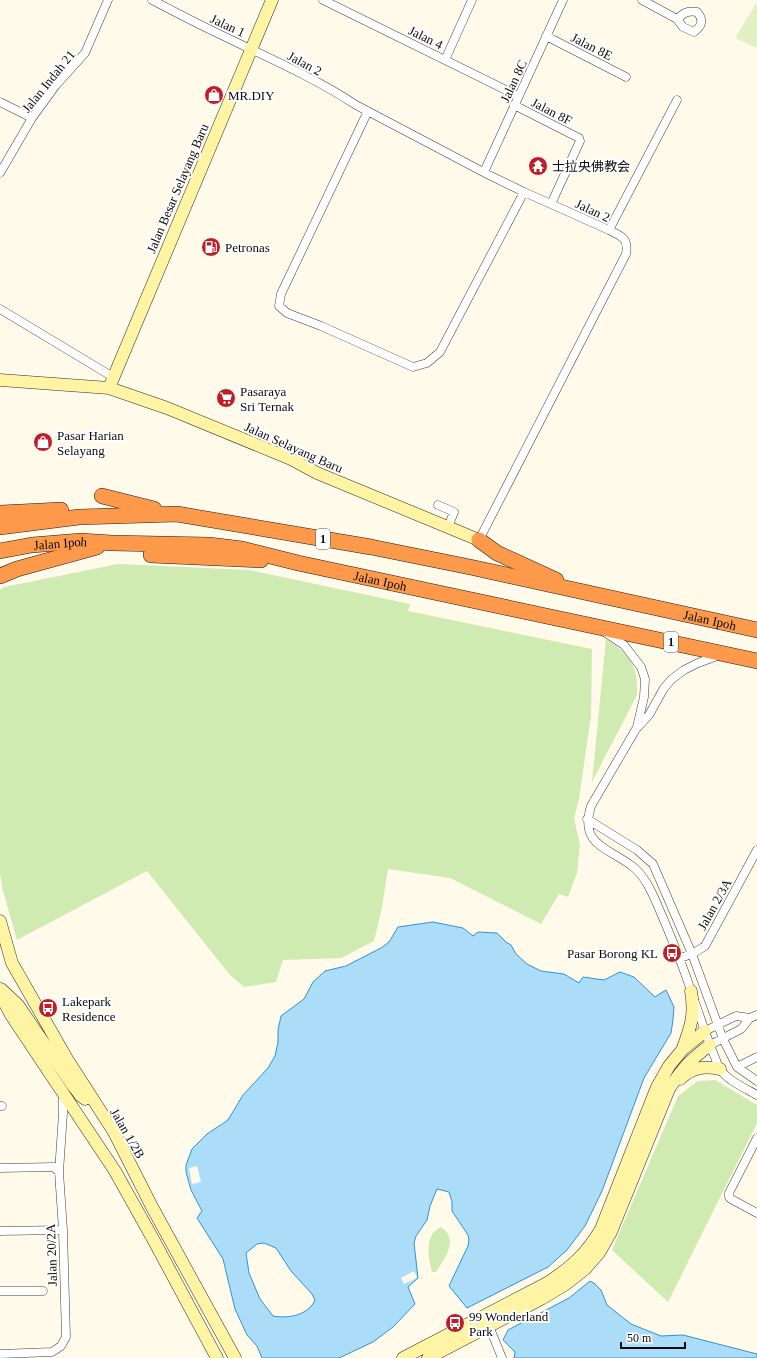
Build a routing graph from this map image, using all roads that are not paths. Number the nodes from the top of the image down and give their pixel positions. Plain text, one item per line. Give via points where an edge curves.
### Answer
1 (108, 0) edge
2 (152, 0) edge
3 (272, 0) edge
4 (323, 0) edge
5 (472, 0) edge
6 (564, 0) edge
7 (642, 0) edge
8 (677, 19) dead end
9 (546, 36) junction
10 (252, 49) junction
11 (445, 60) junction
12 (626, 77) dead end
13 (518, 96) junction
14 (677, 100) dead end
15 (0, 102) edge
16 (514, 105) junction
17 (368, 111) junction
18 (32, 118) junction
19 (484, 172) junction
20 (0, 173) edge
21 (524, 192) junction
22 (552, 204) junction
23 (609, 230) junction
24 (0, 309) edge
25 (0, 380) edge
26 (111, 382) junction
27 (102, 496) dead end
28 (438, 505) dead end
29 (0, 513) edge
30 (176, 514) junction
31 (140, 515) junction
32 (0, 527) edge
33 (448, 527) junction
34 (479, 540) junction
35 (112, 544) junction
36 (0, 551) edge
37 (151, 555) dead end
38 (298, 563) junction
39 (470, 567) junction
40 (0, 576) edge
41 (582, 592) junction
42 (585, 624) junction
43 (757, 630) edge
44 (724, 654) junction
45 (757, 661) edge
46 (636, 729) junction
47 (587, 818) junction
48 (757, 850) edge
49 (0, 921) edge
50 (692, 954) junction
51 (680, 958) junction
52 (0, 988) edge
53 (692, 991) junction
54 (0, 994) edge
55 (0, 1006) edge
56 (11, 1015) junction
57 (754, 1017) edge
58 (719, 1024) junction
59 (705, 1032) junction
60 (723, 1039) junction
61 (710, 1045) junction
62 (683, 1049) junction
63 (757, 1057) edge
64 (737, 1067) junction
65 (720, 1069) junction
66 (757, 1081) edge
67 (669, 1090) junction
68 (63, 1091) junction
69 (757, 1095) edge
70 (98, 1108) junction
71 (757, 1138) edge
72 (754, 1152) edge
73 (0, 1168) edge
74 (59, 1172) junction
75 (757, 1213) edge
76 (63, 1230) junction
77 (0, 1231) edge
78 (0, 1291) edge
79 (43, 1291) dead end
80 (489, 1326) junction
81 (0, 1354) edge
82 (217, 1358) edge
83 (235, 1358) edge
84 (403, 1358) edge
85 (428, 1358) edge
86 (502, 1358) edge

1 - 18 street, Jalan Indah 21 via 85,53 56,85
2 - 10 street, Jalan 1
3 - 10 street, Jalan Besar Selayang Baru
4 - 11 street, Jalan 4
5 - 11 street
6 - 9 street, Jalan 8C
7 - 8 street
9 - 12 street, Jalan 8E
9 - 13 street, Jalan 8C
10 - 17 street, Jalan 2
10 - 26 street, Jalan Besar Selayang Baru
11 - 13 street, Jalan 4
13 - 16 street, Jalan 8C
14 - 23 street
15 - 18 street
16 - 19 street, Jalan 8C
16 - 22 street, Jalan 8F via 579,138 580,141
17 - 19 street, Jalan 2
17 - 21 street via 281,294 279,306 288,313 413,367 427,363 440,352
18 - 20 street, Jalan Indah 21
19 - 21 street, Jalan 2
21 - 22 street, Jalan 2
22 - 23 street, Jalan 2
23 - 34 street, Jalan 2 via 623,237 627,244 626,254
24 - 26 street
25 - 26 street, Jalan Selayang Baru
26 - 33 street, Jalan Selayang Baru via 284,456 317,473
27 - 30 highway
28 - 33 street via 454,512
29 - 31 highway via 65,509
30 - 31 highway, Jalan Ipoh / 1
30 - 39 highway, Jalan Ipoh / 1 via 371,547
31 - 32 highway, Jalan Ipoh / 1 via 78,517
33 - 34 street, Jalan Selayang Baru
34 - 39 highway via 489,558
34 - 41 highway via 497,554
35 - 36 highway, Jalan Ipoh / 1 via 81,541 32,545
35 - 38 highway, Jalan Ipoh / 1 via 209,545 242,549
35 - 40 highway via 17,569
37 - 38 highway
38 - 42 highway, Jalan Ipoh / 1
39 - 41 highway, Jalan Ipoh / 1
41 - 43 highway, Jalan Ipoh / 1
42 - 44 highway, Jalan Ipoh / 1
42 - 46 street via 624,645 641,667 645,680 644,697
44 - 45 highway, Jalan Ipoh / 1
44 - 46 street via 698,663 672,679 649,715
46 - 47 street
47 - 50 street via 637,850 653,864
47 - 51 street via 588,829 594,840 633,866 644,877
48 - 50 street, Jalan 2/3A via 705,946
49 - 70 street, Jalan 1/2B via 12,963
50 - 51 street, Jalan 2/3A
50 - 58 street
51 - 53 street
52 - 70 street via 18,1005 81,1096
53 - 59 street
53 - 62 street via 692,1024
54 - 56 street
55 - 56 street
56 - 68 street
57 - 58 street via 736,1016
57 - 60 street via 741,1029
58 - 59 street
58 - 60 street
59 - 61 street
59 - 62 street
60 - 61 street
60 - 64 street
61 - 65 street
61 - 67 street via 682,1069
62 - 84 street via 668,1066 657,1087 601,1229 582,1256 566,1271 547,1283
63 - 64 street
64 - 66 street
65 - 67 street via 704,1068 689,1071
65 - 69 street
67 - 80 street via 612,1232 599,1253 585,1269 566,1284
68 - 74 street, Jalan 20/2A
68 - 82 street via 118,1176
70 - 83 street, Jalan 1/2B via 114,1132
71 - 72 street
72 - 75 street via 729,1197
73 - 74 street via 54,1167
74 - 76 street, Jalan 20/2A
76 - 77 street
76 - 81 street, Jalan 20/2A via 66,1337 61,1346 52,1352
78 - 79 street
80 - 85 street
80 - 86 street

